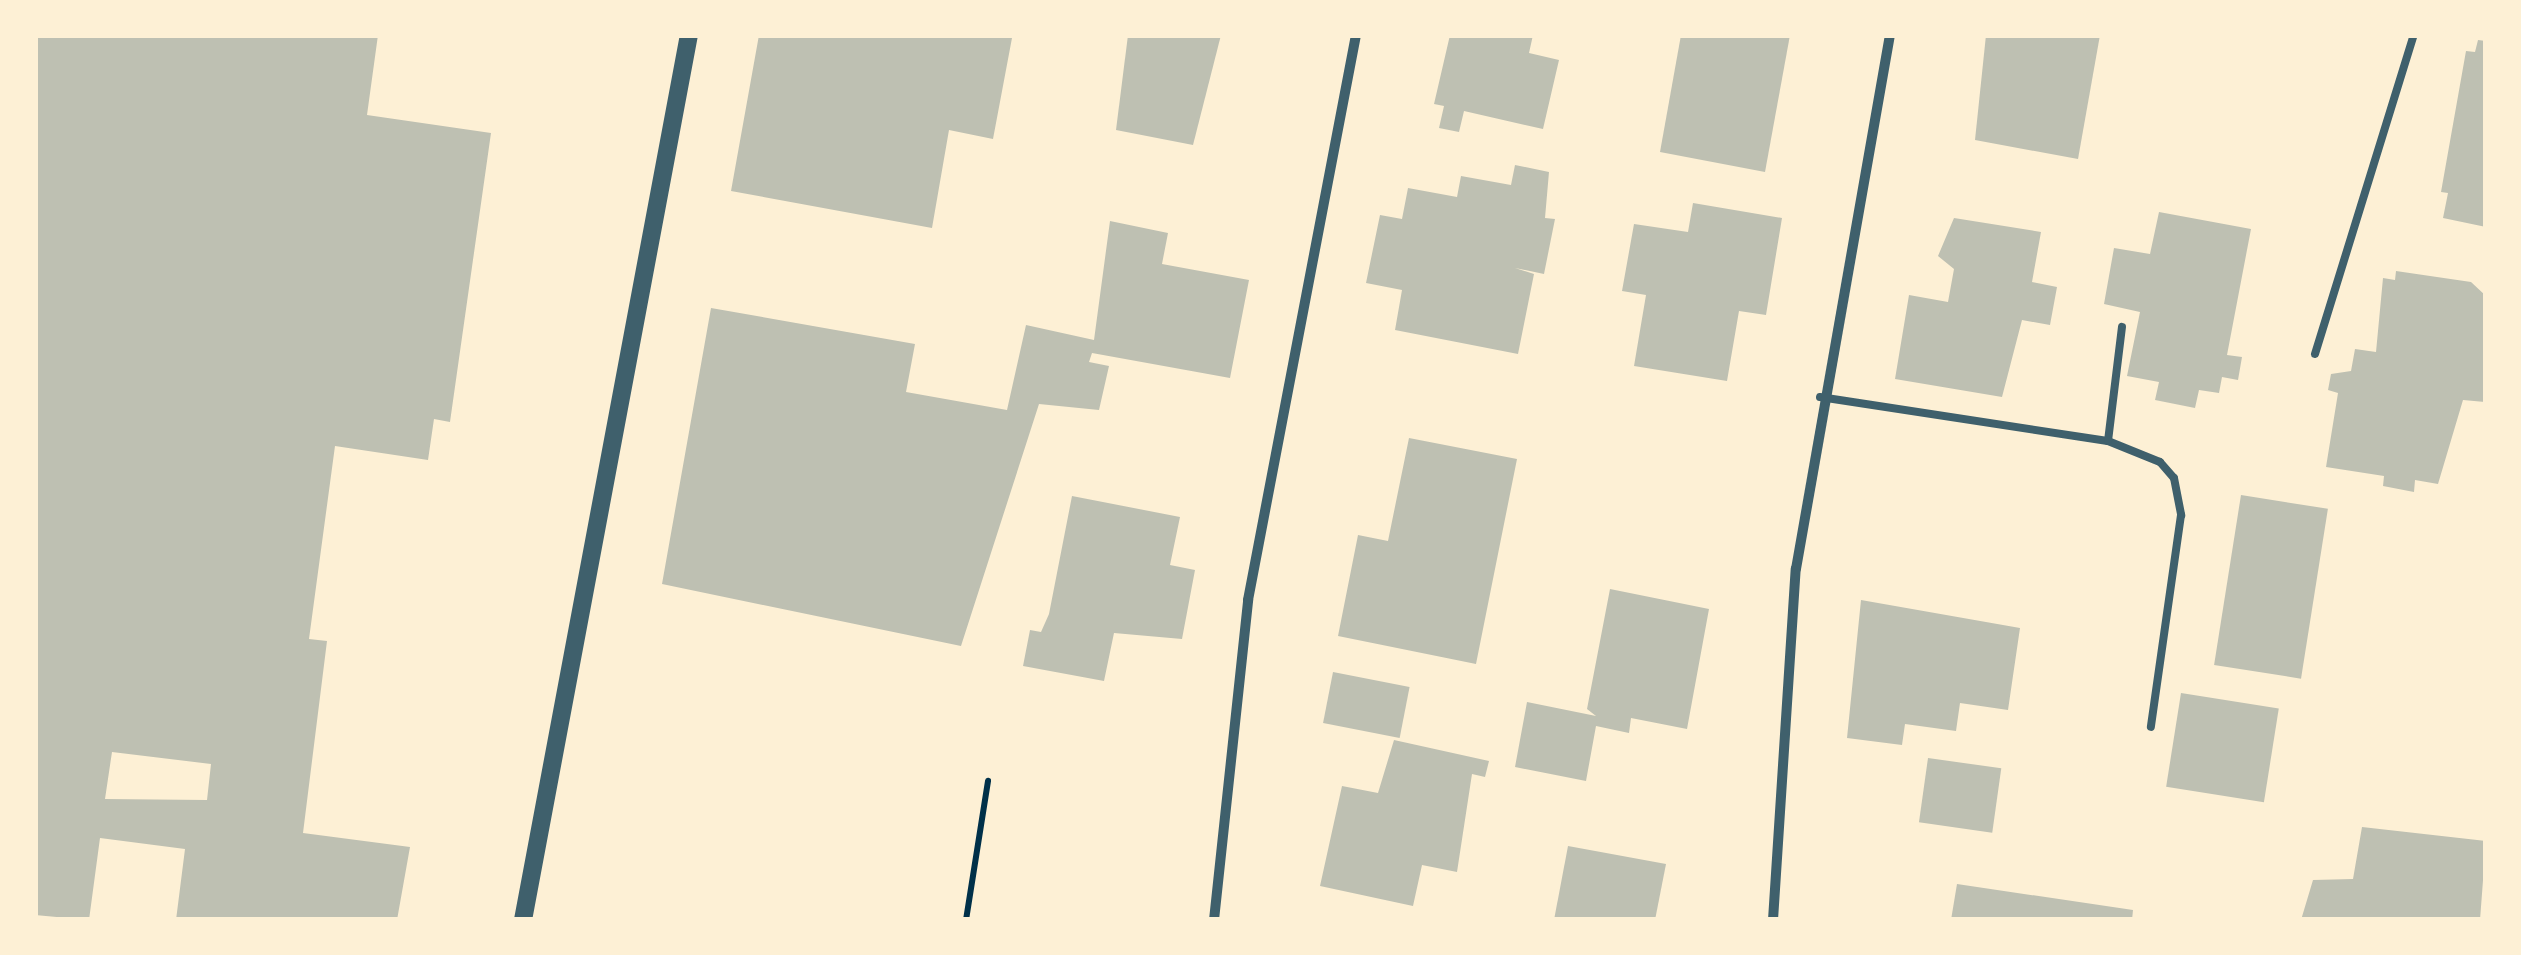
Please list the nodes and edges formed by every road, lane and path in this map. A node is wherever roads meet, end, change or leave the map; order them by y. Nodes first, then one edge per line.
1 (689, 35) edge
2 (1356, 35) edge
3 (1890, 35) edge
4 (2414, 35) edge
5 (2122, 327) dead end
6 (2314, 354) dead end
7 (1820, 397) junction
8 (2108, 441) junction
9 (2151, 728) dead end
10 (988, 781) dead end
11 (523, 920) edge
12 (966, 920) edge
13 (1214, 920) edge
14 (1773, 920) edge

1 - 11 street
2 - 13 street
3 - 7 street
4 - 6 lane
5 - 8 lane
7 - 8 lane
7 - 14 street
8 - 9 lane
10 - 12 path

